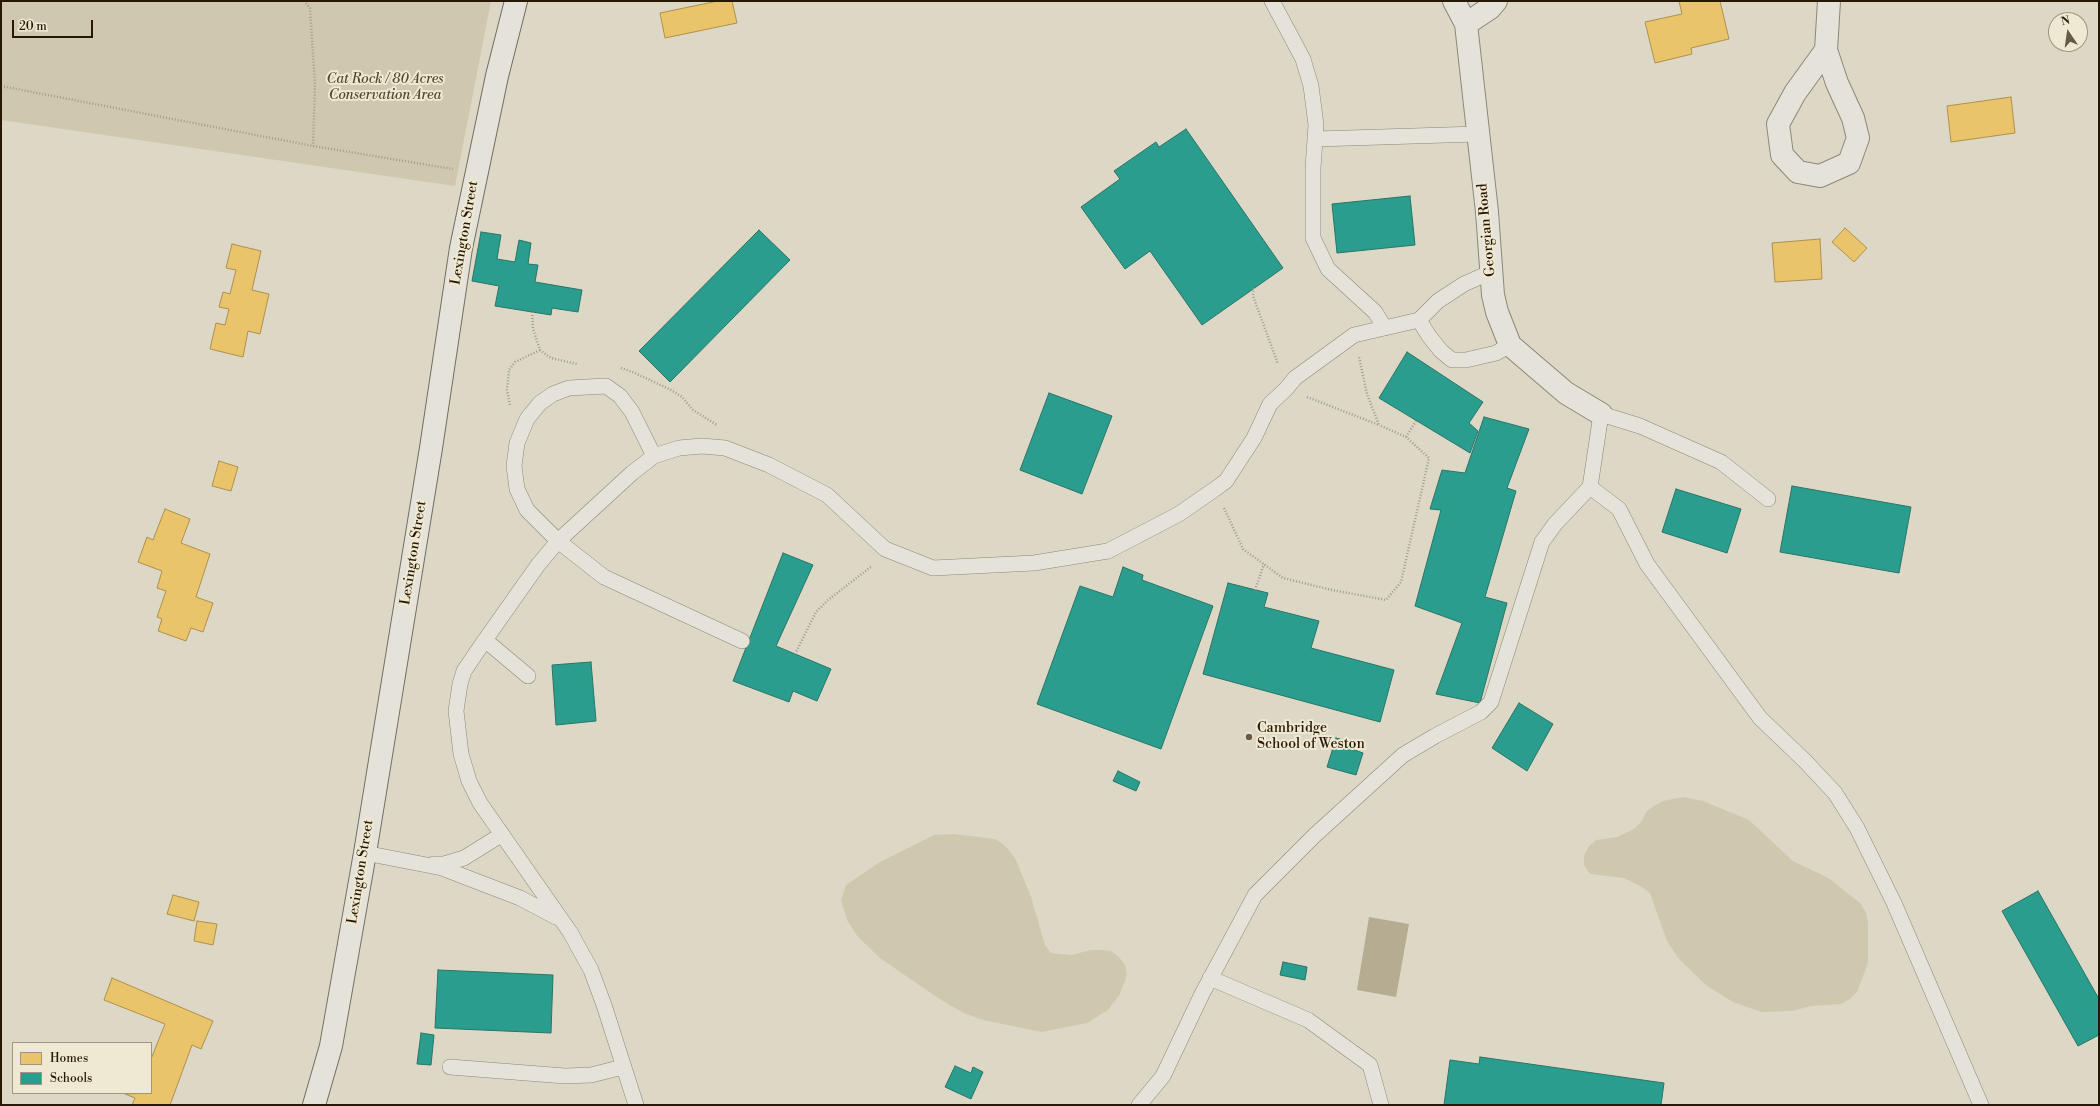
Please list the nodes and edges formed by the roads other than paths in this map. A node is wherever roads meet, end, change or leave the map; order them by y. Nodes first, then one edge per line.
1 (516, 1) edge
2 (1272, 1) edge
3 (1454, 1) edge
4 (1496, 1) edge
5 (1829, 1) edge
6 (1466, 24) junction
7 (1826, 50) junction
8 (1478, 134) junction
9 (1316, 139) junction
10 (1491, 272) junction
11 (1419, 320) junction
12 (1384, 328) junction
13 (1510, 344) junction
14 (1602, 414) junction
15 (654, 456) junction
16 (1590, 487) junction
17 (1768, 499) dead end
18 (558, 541) junction
19 (485, 640) junction
20 (742, 641) dead end
21 (528, 676) dead end
22 (501, 835) junction
23 (365, 853) junction
24 (425, 864) junction
25 (562, 921) junction
26 (1210, 978) junction
27 (450, 1067) dead end
28 (623, 1067) junction
29 (314, 1105) edge
30 (636, 1105) edge
31 (1139, 1105) edge
32 (1382, 1105) edge
33 (1981, 1105) edge

1 - 23 street, Lexington Street
2 - 9 lane
3 - 6 street, Georgian Road
4 - 6 street
5 - 7 street
6 - 8 street, Georgian Road
7 - 7 street
8 - 9 lane
8 - 10 street, Georgian Road
9 - 12 lane
10 - 11 lane
10 - 13 street, Georgian Road
11 - 12 lane
11 - 13 lane
12 - 15 lane
13 - 14 street, Georgian Road
14 - 16 lane
14 - 17 lane
15 - 18 lane
15 - 18 lane
16 - 26 lane
16 - 33 lane
18 - 19 lane
18 - 20 lane
19 - 21 lane
19 - 22 lane
22 - 24 lane
22 - 25 lane
23 - 24 lane
23 - 29 street, Lexington Street
24 - 25 lane
25 - 28 lane
26 - 31 lane
26 - 32 lane
27 - 28 lane
28 - 30 lane

